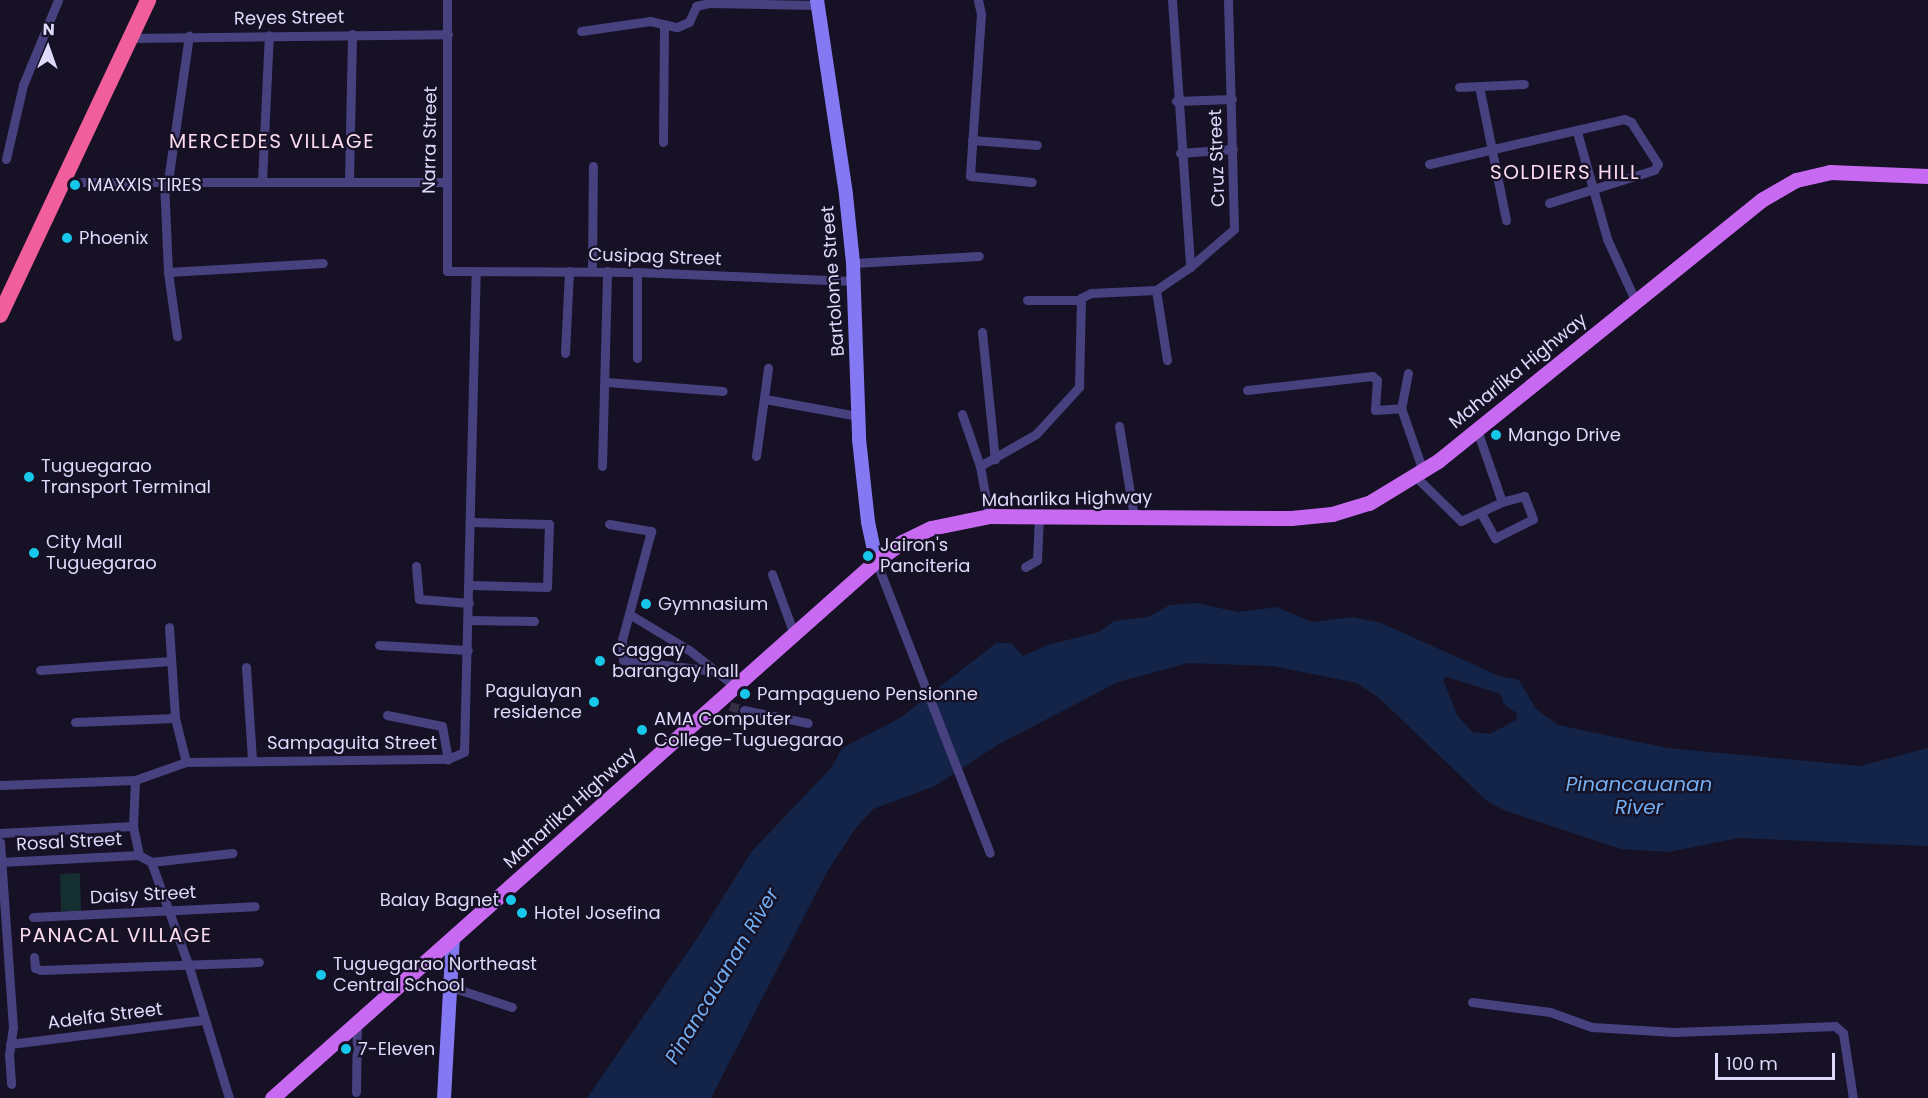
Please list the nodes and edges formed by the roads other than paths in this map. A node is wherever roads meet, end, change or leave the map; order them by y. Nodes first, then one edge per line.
1 (58, 0) edge
2 (148, 0) edge
3 (447, 0) edge
4 (978, 0) edge
5 (1172, 0) edge
6 (1228, 0) edge
7 (817, 2) edge
8 (664, 25) junction
9 (581, 31) dead end
10 (352, 34) junction
11 (448, 34) junction
12 (269, 35) junction
13 (189, 36) junction
14 (131, 38) junction
15 (1524, 84) dead end
16 (1479, 86) junction
17 (1459, 87) dead end
18 (1232, 99) junction
19 (1176, 101) junction
20 (1577, 132) junction
21 (972, 140) junction
22 (663, 142) dead end
23 (1037, 145) dead end
24 (1233, 149) junction
25 (1180, 153) junction
26 (1490, 153) junction
27 (6, 159) dead end
28 (1429, 164) dead end
29 (593, 166) dead end
30 (1928, 176) edge
31 (349, 180) junction
32 (166, 181) junction
33 (262, 181) junction
34 (63, 182) junction
35 (446, 182) junction
36 (1032, 182) dead end
37 (1593, 191) junction
38 (1549, 203) dead end
39 (1506, 220) dead end
40 (979, 256) dead end
41 (323, 263) dead end
42 (853, 263) junction
43 (1190, 267) junction
44 (168, 272) junction
45 (455, 272) joint
46 (569, 272) junction
47 (592, 272) junction
48 (607, 272) junction
49 (637, 272) junction
50 (476, 273) junction
51 (854, 281) junction
52 (1156, 290) junction
53 (1027, 300) dead end
54 (1080, 300) junction
55 (1635, 300) junction
56 (0, 315) edge
57 (982, 332) dead end
58 (177, 336) dead end
59 (565, 353) dead end
60 (637, 358) dead end
61 (1167, 360) dead end
62 (768, 368) dead end
63 (1408, 373) dead end
64 (607, 382) junction
65 (1247, 390) dead end
66 (723, 391) dead end
67 (765, 399) junction
68 (1401, 408) junction
69 (962, 414) dead end
70 (858, 416) junction
71 (1119, 426) dead end
72 (1477, 430) junction
73 (756, 456) dead end
74 (996, 459) junction
75 (602, 466) dead end
76 (980, 466) junction
77 (1419, 474) junction
78 (1502, 502) junction
79 (1481, 513) junction
80 (989, 516) junction
81 (1039, 516) junction
82 (1134, 517) junction
83 (471, 522) junction
84 (609, 524) dead end
85 (876, 561) junction
86 (416, 566) dead end
87 (1025, 567) dead end
88 (772, 574) dead end
89 (470, 585) junction
90 (469, 603) junction
91 (629, 614) junction
92 (469, 620) junction
93 (534, 621) dead end
94 (169, 627) dead end
95 (794, 634) junction
96 (379, 645) dead end
97 (468, 650) junction
98 (171, 661) junction
99 (246, 667) dead end
100 (40, 670) dead end
101 (714, 671) junction
102 (736, 687) junction
103 (744, 710) tunnel mouth
104 (387, 715) dead end
105 (175, 718) junction
106 (75, 722) dead end
107 (808, 723) dead end
108 (448, 759) junction
109 (252, 760) junction
110 (186, 762) junction
111 (135, 780) junction
112 (0, 785) edge
113 (133, 826) junction
114 (0, 833) edge
115 (0, 842) edge
116 (233, 853) dead end
117 (990, 853) dead end
118 (139, 855) junction
119 (0, 862) edge
120 (151, 862) junction
121 (255, 906) dead end
122 (169, 911) junction
123 (2, 912) edge
124 (33, 917) dead end
125 (453, 938) junction
126 (34, 957) dead end
127 (259, 962) dead end
128 (188, 964) junction
129 (4, 968) edge
130 (451, 987) junction
131 (1472, 1002) dead end
132 (512, 1007) dead end
133 (203, 1020) junction
134 (357, 1023) junction
135 (10, 1044) junction
136 (11, 1084) dead end
137 (356, 1092) dead end
138 (229, 1098) edge
139 (272, 1098) edge
140 (444, 1098) edge
141 (1853, 1098) edge

1 - 27 street
2 - 14 highway
3 - 11 street, Narra Street
4 - 21 street
5 - 19 street
6 - 18 street, Cruz Street
7 - 8 street
7 - 42 street, Bartolome Street
8 - 9 street
8 - 22 street
10 - 11 street, Reyes Street
10 - 12 street, Reyes Street
10 - 31 street
11 - 35 street, Narra Street
12 - 13 street, Reyes Street
12 - 33 street
13 - 14 street, Reyes Street
13 - 32 street
14 - 34 highway
15 - 16 street
16 - 17 street
16 - 26 street
18 - 19 street
18 - 24 street, Cruz Street
19 - 25 street
20 - 26 street
20 - 37 street
20 - 37 street
21 - 23 street
21 - 36 street
24 - 25 street
24 - 43 street, Cruz Street
25 - 43 street
26 - 28 street
26 - 39 street
29 - 47 street
30 - 55 main road, Maharlika Highway
31 - 33 street
31 - 35 street
32 - 33 street
32 - 34 street
32 - 44 street
34 - 56 highway
35 - 45 street, Narra Street
37 - 38 street
37 - 55 street
40 - 42 street
41 - 44 street
42 - 51 street, Bartolome Street
43 - 52 street, Cruz Street
44 - 58 street
45 - 50 street, Cusipag Street
46 - 47 street, Cusipag Street
46 - 50 street, Cusipag Street
46 - 59 street
47 - 48 street, Cusipag Street
48 - 49 street, Cusipag Street
48 - 64 street
49 - 51 street, Cusipag Street
49 - 60 street
50 - 83 street, Sampaguita Street
51 - 70 street, Bartolome Street
52 - 54 street
52 - 61 street
53 - 54 street
54 - 74 street
55 - 72 main road, Maharlika Highway
57 - 74 street
62 - 67 street
63 - 68 street
64 - 66 street
64 - 75 street
65 - 68 street
67 - 70 street
67 - 73 street
68 - 77 street
69 - 76 street
70 - 85 street, Bartolome Street
71 - 82 street
72 - 77 main road, Maharlika Highway
72 - 78 street
74 - 76 street
76 - 80 street
77 - 79 street
77 - 82 main road, Maharlika Highway
78 - 79 street
78 - 79 street
80 - 81 main road, Maharlika Highway
80 - 85 main road, Maharlika Highway
81 - 82 main road, Maharlika Highway
81 - 87 street
83 - 89 street, Sampaguita Street
83 - 89 street
84 - 91 street
85 - 95 main road, Maharlika Highway
85 - 117 street
86 - 90 street
88 - 95 street
89 - 90 street, Sampaguita Street
90 - 92 street, Sampaguita Street
91 - 101 street
91 - 101 street
92 - 93 street
92 - 97 street, Sampaguita Street
94 - 98 street
95 - 102 main road, Maharlika Highway
96 - 97 street
97 - 108 street, Sampaguita Street
98 - 100 street
98 - 105 street
99 - 109 street
101 - 102 street
102 - 125 main road, Maharlika Highway
103 - 107 street
104 - 108 street
105 - 106 street
105 - 110 street
108 - 109 street, Sampaguita Street
109 - 110 street, Sampaguita Street
110 - 111 street, Sampaguita Street
111 - 112 street, Sampaguita Street
111 - 113 street
113 - 114 street
113 - 118 street
115 - 119 street
116 - 120 street
118 - 119 street, Rosal Street
118 - 120 street
119 - 123 street
120 - 122 street
121 - 122 street, Daisy Street
122 - 124 street, Daisy Street
122 - 128 street
123 - 129 street
125 - 130 street
125 - 134 main road, Maharlika Highway
126 - 128 street
127 - 128 street
128 - 133 street
129 - 135 street
130 - 132 street
130 - 140 street
131 - 141 street
133 - 135 street, Adelfa Street
133 - 138 street
134 - 137 street
134 - 139 main road, Maharlika Highway
135 - 136 street

